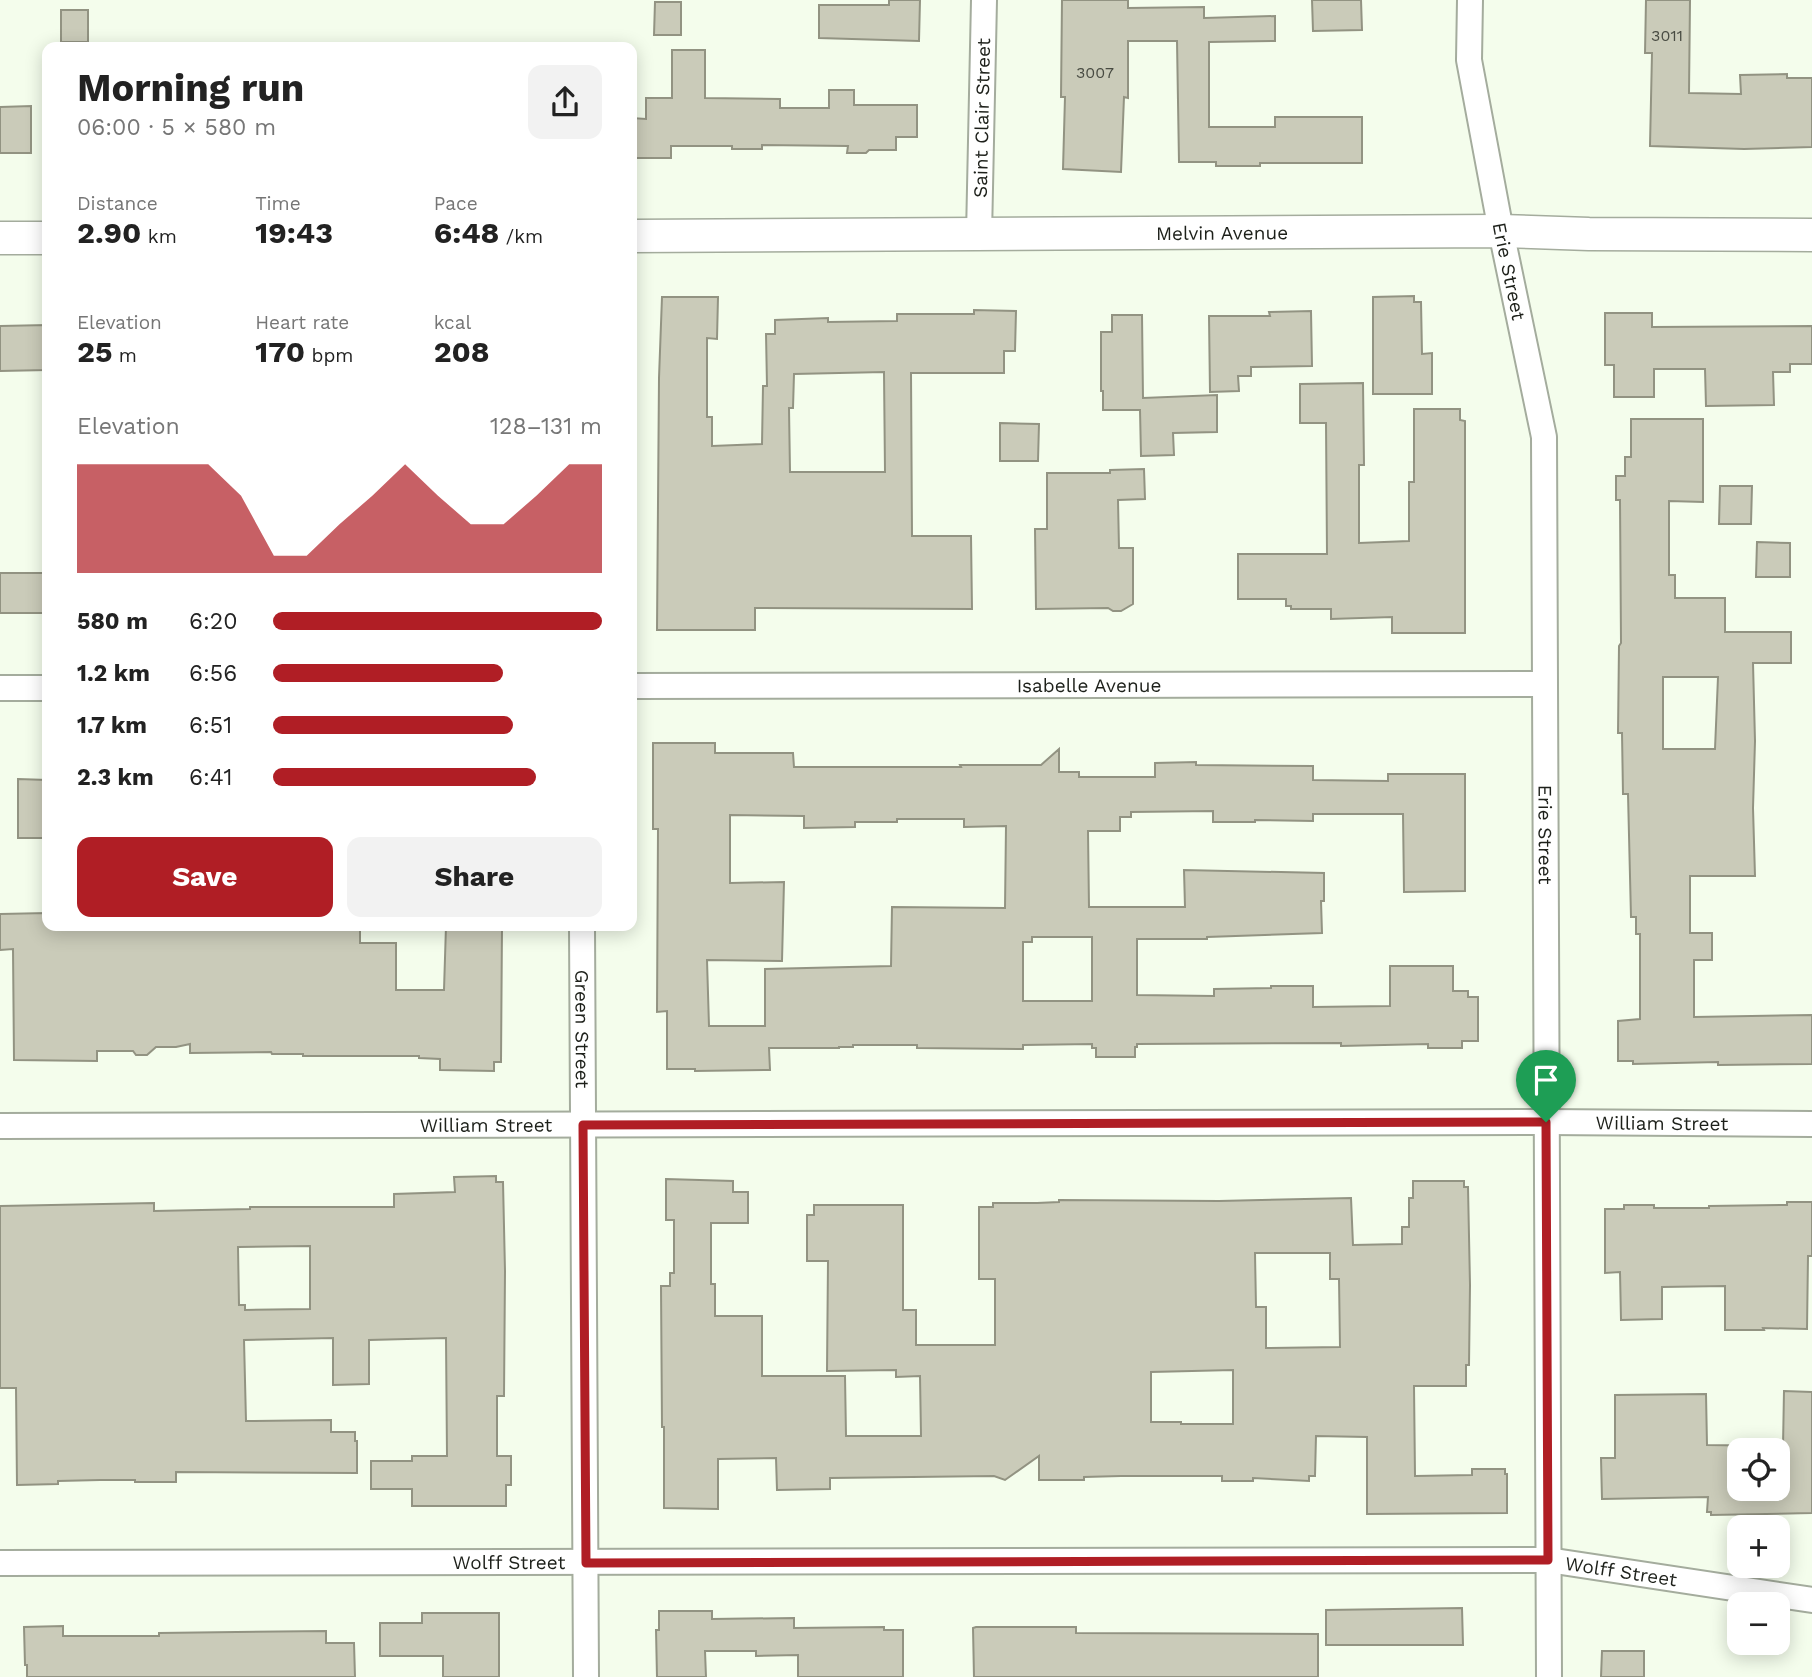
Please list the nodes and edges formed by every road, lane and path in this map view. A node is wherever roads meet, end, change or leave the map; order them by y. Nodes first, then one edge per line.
1 (984, 0) edge
2 (1470, 0) edge
3 (1501, 231) junction
4 (1812, 234) edge
5 (979, 235) junction
6 (637, 236) edge
7 (42, 237) edge
8 (0, 238) edge
9 (1544, 684) junction
10 (637, 686) edge
11 (0, 688) edge
12 (42, 688) edge
13 (582, 931) edge
14 (1546, 1122) junction
15 (1812, 1124) edge
16 (583, 1125) junction
17 (0, 1126) edge
18 (1548, 1560) junction
19 (0, 1563) edge
20 (586, 1563) junction
21 (1812, 1600) edge
22 (586, 1677) edge
23 (1549, 1677) edge

1 - 5 street, Saint Clair Street
2 - 3 street, Erie Street
3 - 4 street, Melvin Avenue
3 - 5 street, Melvin Avenue
3 - 9 street, Erie Street
5 - 6 street, Melvin Avenue
7 - 8 street
9 - 10 street, Isabelle Avenue
9 - 14 street, Erie Street
11 - 12 street
13 - 16 street, Green Street
14 - 15 street, William Street
14 - 16 street, William Street
14 - 18 street, Erie Street
16 - 17 street, William Street
16 - 20 street, Green Street
18 - 20 street, Wolff Street
18 - 21 street, Wolff Street
18 - 23 street, Erie Street
19 - 20 street, Wolff Street
20 - 22 street, Green Street

